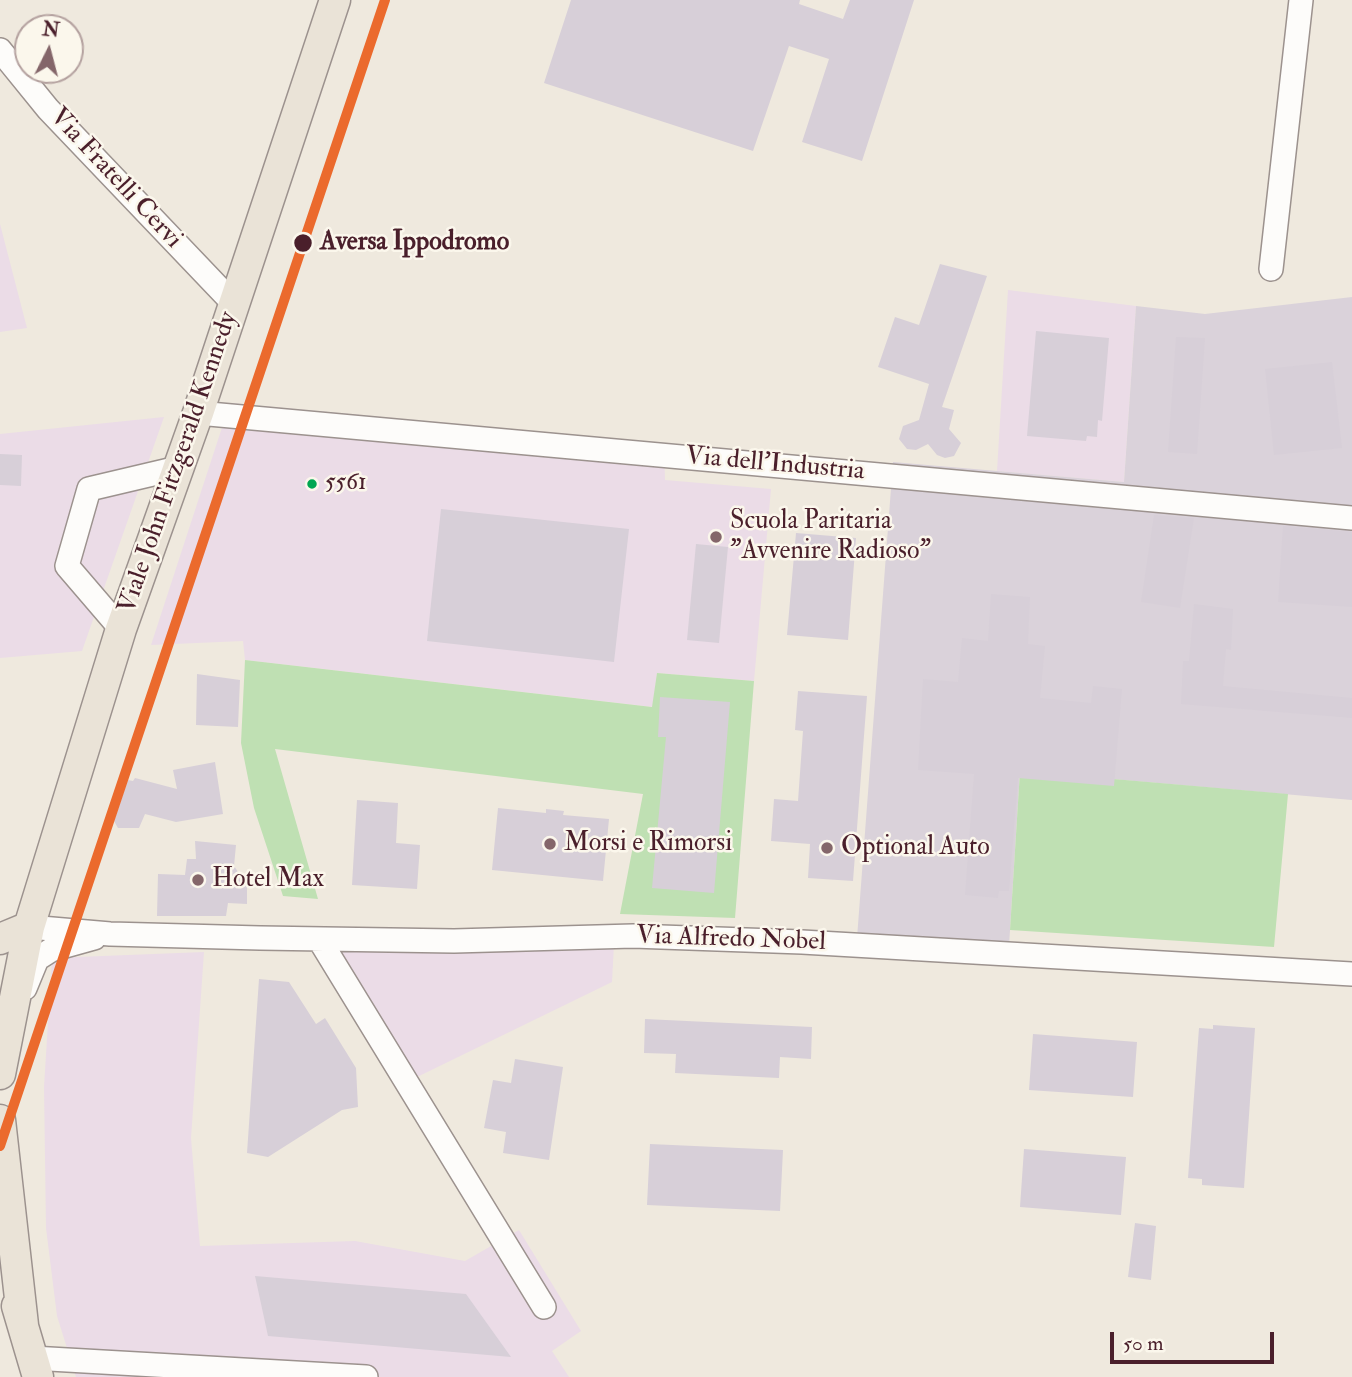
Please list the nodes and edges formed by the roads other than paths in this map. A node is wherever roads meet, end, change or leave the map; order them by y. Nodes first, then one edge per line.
1 (335, 0) edge
2 (1301, 0) edge
3 (0, 50) edge
4 (1272, 269) dead end
5 (234, 305) junction
6 (198, 413) junction
7 (178, 468) junction
8 (1352, 517) edge
9 (121, 629) junction
10 (29, 927) junction
11 (110, 934) junction
12 (0, 939) edge
13 (319, 939) junction
14 (1352, 974) edge
15 (6, 1016) edge
16 (0, 1074) edge
17 (0, 1120) edge
18 (0, 1256) edge
19 (544, 1307) dead end
20 (23, 1325) junction
21 (35, 1368) edge
22 (366, 1377) edge

1 - 5 main road, Viale John Fitzgerald Kennedy
2 - 4 street
3 - 5 street, Via Fratelli Cervi
5 - 6 main road, Viale John Fitzgerald Kennedy
6 - 7 main road, Viale John Fitzgerald Kennedy
6 - 8 street, Via dell'Industria
7 - 9 main road, Viale John Fitzgerald Kennedy
7 - 9 street
9 - 10 main road, Viale John Fitzgerald Kennedy
10 - 11 street, Via Alfredo Nobel
10 - 12 main road
10 - 15 main road, Viale John Fitzgerald Kennedy
11 - 13 street, Via Alfredo Nobel
11 - 15 street, Via Alfredo Nobel
13 - 14 street, Via Alfredo Nobel
13 - 19 street
15 - 16 main road, Viale John Fitzgerald Kennedy
17 - 20 main road
18 - 20 main road
20 - 21 main road
21 - 22 street

